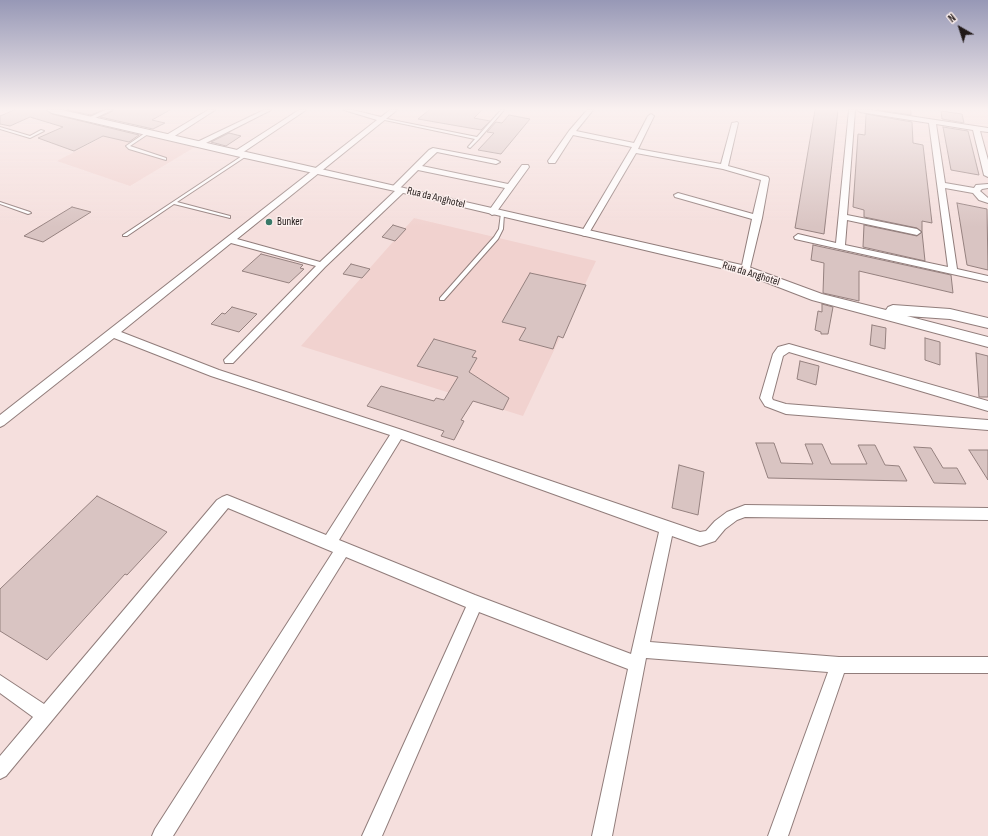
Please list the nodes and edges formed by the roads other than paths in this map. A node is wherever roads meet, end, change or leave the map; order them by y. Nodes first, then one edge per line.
1 (133, 149) edge
2 (219, 149) edge
3 (248, 149) edge
4 (343, 149) edge
5 (560, 149) edge
6 (634, 149) edge
7 (640, 149) edge
8 (728, 149) edge
9 (848, 149) edge
10 (936, 149) edge
11 (981, 149) edge
12 (241, 154) junction
13 (165, 159) dead end
14 (552, 161) dead end
15 (496, 162) dead end
16 (417, 167) junction
17 (525, 167) dead end
18 (724, 167) junction
19 (316, 170) junction
20 (988, 175) edge
21 (941, 185) junction
22 (988, 186) edge
23 (511, 187) junction
24 (398, 189) junction
25 (976, 191) junction
26 (678, 195) dead end
27 (988, 201) edge
28 (0, 203) edge
29 (174, 203) junction
30 (29, 213) dead end
31 (497, 213) junction
32 (229, 217) dead end
33 (842, 217) junction
34 (758, 218) junction
35 (917, 232) dead end
36 (585, 233) junction
37 (125, 235) dead end
38 (798, 237) dead end
39 (229, 240) junction
40 (840, 246) junction
41 (322, 265) junction
42 (746, 270) junction
43 (953, 271) junction
44 (988, 279) edge
45 (817, 297) junction
46 (442, 299) dead end
47 (988, 323) edge
48 (112, 333) junction
49 (988, 342) edge
50 (229, 360) dead end
51 (986, 407) edge
52 (0, 422) edge
53 (988, 425) edge
54 (398, 433) junction
55 (988, 514) edge
56 (667, 528) junction
57 (336, 546) junction
58 (475, 603) junction
59 (638, 656) junction
60 (839, 664) junction
61 (988, 665) edge
62 (0, 682) edge
63 (46, 715) junction
64 (0, 770) edge
65 (162, 836) edge
66 (372, 836) edge
67 (602, 836) edge
68 (778, 836) edge

1 - 13 lane
2 - 12 main road, Rua da Anghotel
3 - 12 street
4 - 19 street
5 - 14 street
6 - 36 street
7 - 18 street
8 - 18 street
9 - 33 street
10 - 21 street
11 - 20 street
12 - 19 main road, Rua da Anghotel
12 - 29 lane
15 - 16 street
16 - 23 street
16 - 24 street
17 - 23 street
18 - 34 street
19 - 24 main road, Rua da Anghotel
19 - 39 street
21 - 25 street
21 - 43 street
22 - 25 street
23 - 31 street
24 - 31 main road, Rua da Anghotel
24 - 41 street
25 - 27 street
26 - 34 street
28 - 30 lane
29 - 32 lane
29 - 37 lane
31 - 36 main road, Rua da Anghotel
31 - 46 lane
33 - 35 street
33 - 40 street
34 - 42 street
36 - 42 main road, Rua da Anghotel
38 - 40 street
39 - 41 street
39 - 48 street
40 - 43 street
41 - 50 street
42 - 45 main road, Rua da Anghotel
43 - 44 street
45 - 47 main road, Rua da Anghotel
45 - 49 main road, Rua da Anghotel
48 - 52 street
48 - 54 street
51 - 53 street
54 - 56 street
54 - 57 street
55 - 56 street
56 - 59 street
57 - 58 street
57 - 63 street
57 - 65 street
58 - 59 street
58 - 66 street
59 - 60 street
59 - 67 street
60 - 61 street
60 - 68 street
62 - 63 street
63 - 64 street

